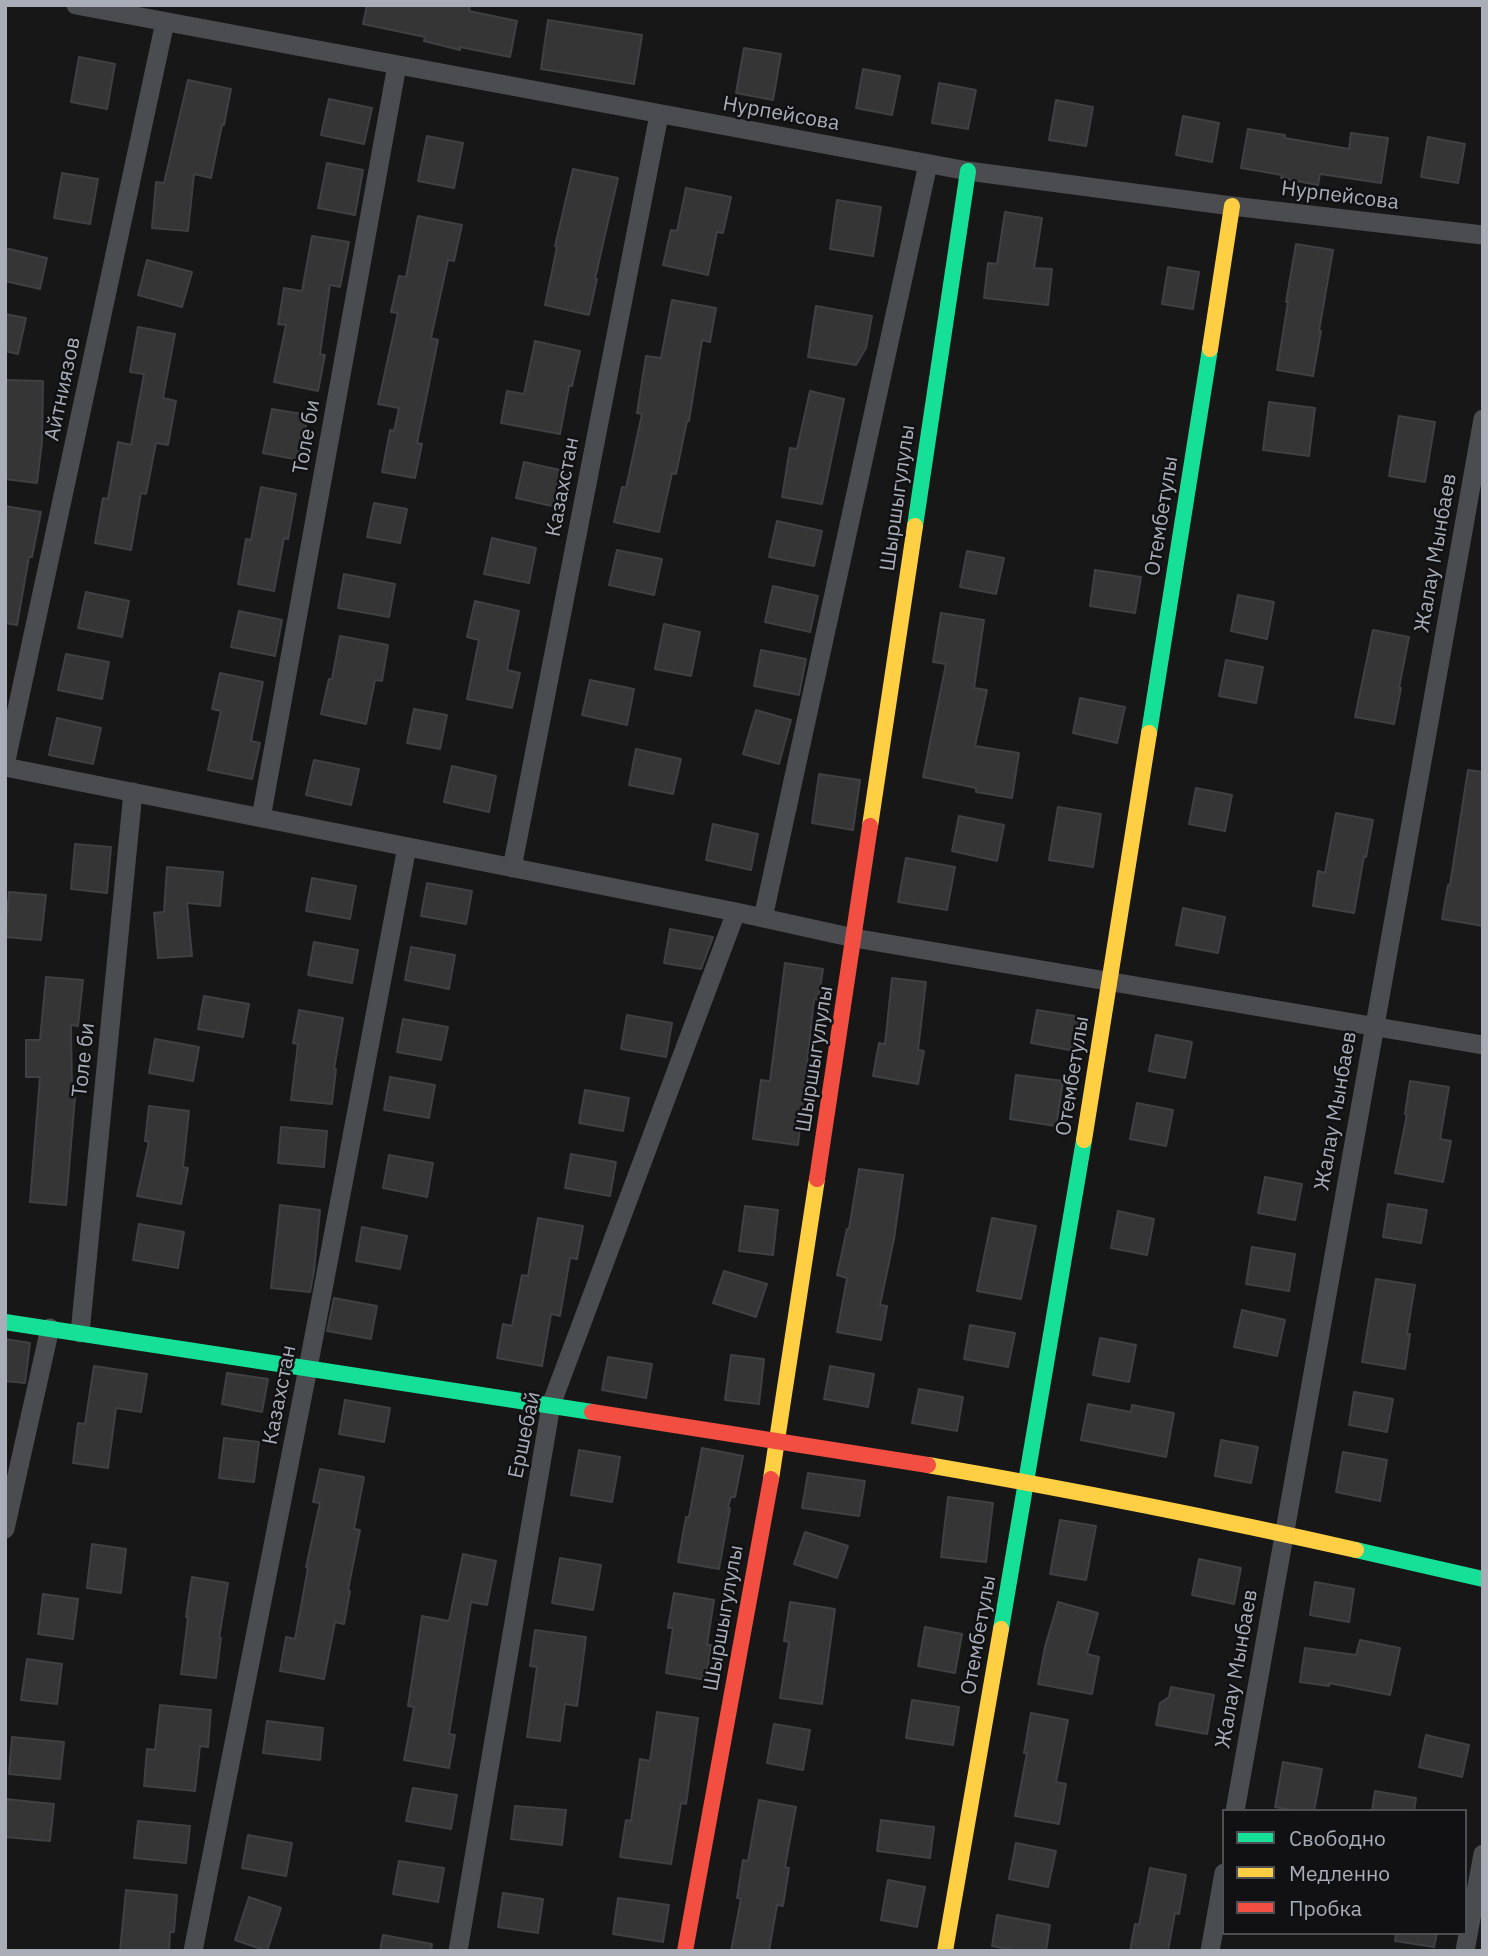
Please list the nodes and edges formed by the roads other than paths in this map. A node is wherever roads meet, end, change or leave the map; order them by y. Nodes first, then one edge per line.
1 (76, 5) edge
2 (165, 22) junction
3 (397, 65) junction
4 (659, 115) junction
5 (928, 164) junction
6 (968, 171) junction
7 (1232, 206) junction
8 (1483, 235) edge
9 (1483, 419) edge
10 (5, 766) edge
11 (134, 792) junction
12 (261, 818) junction
13 (407, 847) junction
14 (512, 868) junction
15 (736, 912) junction
16 (763, 918) junction
17 (854, 939) junction
18 (1110, 983) junction
19 (1374, 1025) junction
20 (1483, 1045) edge
21 (5, 1322) edge
22 (50, 1328) junction
23 (80, 1333) junction
24 (309, 1368) junction
25 (551, 1405) junction
26 (779, 1440) junction
27 (1027, 1482) junction
28 (5, 1529) edge
29 (1284, 1534) junction
30 (1483, 1578) edge
31 (1235, 1809) edge
32 (1483, 1854) edge
33 (1222, 1883) edge
34 (193, 1951) edge
35 (458, 1951) edge
36 (685, 1951) edge
37 (945, 1951) edge
38 (1210, 1951) edge
39 (1465, 1951) edge

1 - 2 street, Нурпейсова
2 - 3 street, Нурпейсова
2 - 10 street, Айтниязов
3 - 4 street, Нурпейсова
3 - 12 street, Толе би
4 - 5 street, Нурпейсова
4 - 14 street, Казахстан
5 - 6 street, Нурпейсова
5 - 16 street
6 - 7 street, Нурпейсова
6 - 17 street, Шыршыгулулы
7 - 8 street, Нурпейсова
7 - 18 street, Отембетулы
9 - 19 street, Жалау Мынбаев
10 - 11 street
11 - 12 street
11 - 23 street, Толе би
12 - 13 street
13 - 14 street
13 - 24 street, Казахстан
14 - 15 street
15 - 16 street
15 - 25 street, Ершебай
16 - 17 street
17 - 18 street
17 - 26 street, Шыршыгулулы
18 - 19 street
18 - 27 street, Отембетулы
19 - 20 street
19 - 29 street, Жалау Мынбаев
21 - 22 street
22 - 23 street
22 - 28 street
23 - 24 street
24 - 25 street
24 - 34 street, Казахстан
25 - 26 street
25 - 35 street, Ершебай
26 - 27 street
26 - 36 street, Шыршыгулулы
27 - 29 street
27 - 37 street, Отембетулы
29 - 30 street
29 - 31 street, Жалау Мынбаев
32 - 39 street
33 - 38 street

